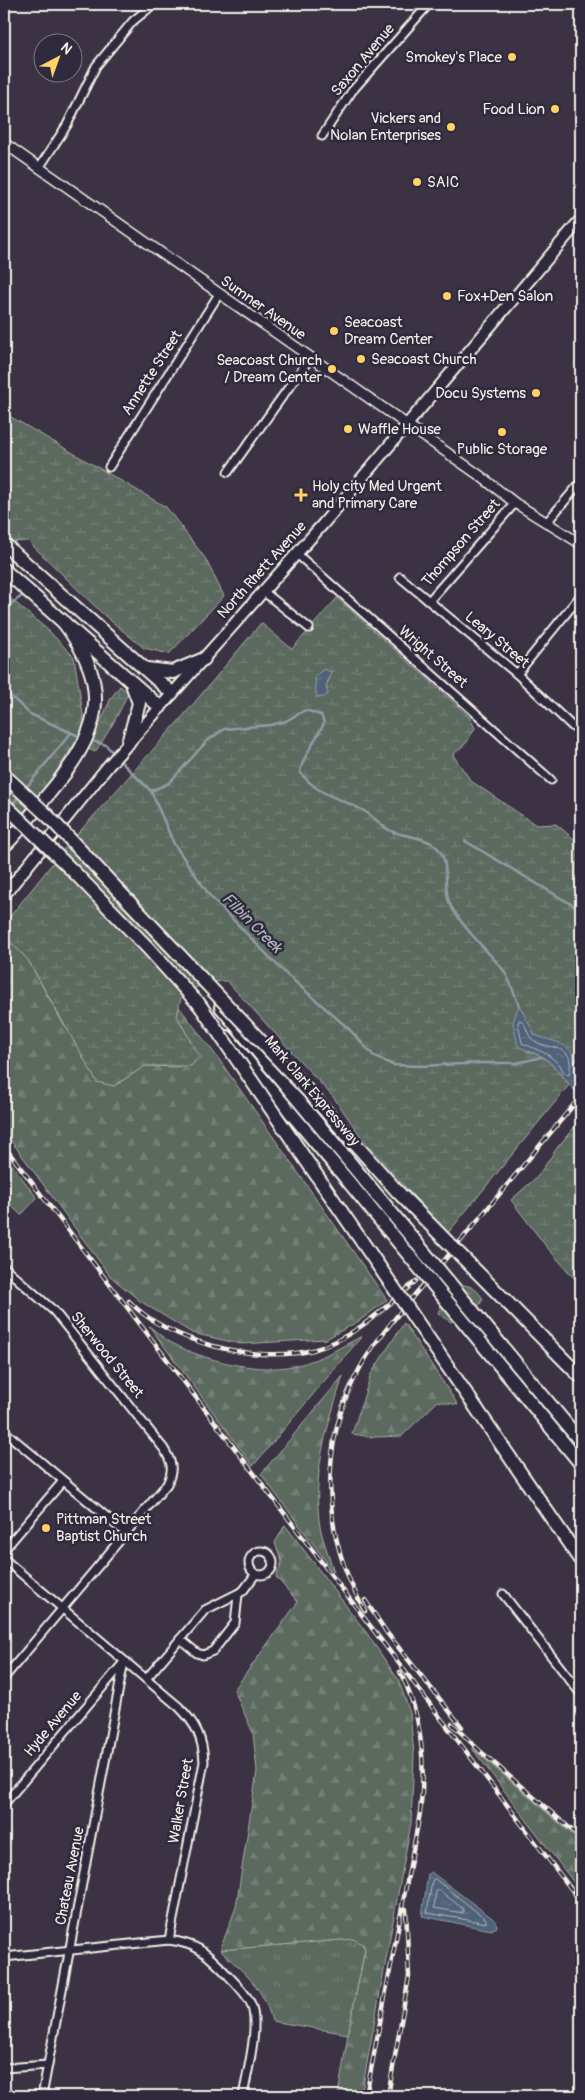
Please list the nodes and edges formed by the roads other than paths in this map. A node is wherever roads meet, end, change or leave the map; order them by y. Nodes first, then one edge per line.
1 (154, 4) edge
2 (429, 4) edge
3 (322, 136) dead end
4 (4, 143) edge
5 (38, 168) junction
6 (581, 219) edge
7 (219, 294) junction
8 (310, 358) junction
9 (407, 425) junction
10 (109, 467) dead end
11 (228, 472) dead end
12 (581, 482) edge
13 (515, 503) junction
14 (547, 522) junction
15 (4, 544) edge
16 (581, 544) edge
17 (297, 554) junction
18 (5, 571) edge
19 (400, 577) dead end
20 (264, 592) junction
21 (581, 595) edge
22 (428, 601) junction
23 (62, 620) junction
24 (309, 628) dead end
25 (204, 658) junction
26 (145, 668) junction
27 (518, 674) junction
28 (124, 678) junction
29 (172, 693) junction
30 (160, 707) junction
31 (573, 728) dead end
32 (128, 743) junction
33 (4, 774) edge
34 (551, 780) dead end
35 (4, 805) edge
36 (4, 846) edge
37 (5, 891) edge
38 (182, 958) junction
39 (196, 1002) junction
40 (4, 1267) edge
41 (581, 1377) edge
42 (4, 1431) edge
43 (581, 1442) edge
44 (581, 1464) edge
45 (63, 1481) junction
46 (126, 1533) junction
47 (4, 1550) edge
48 (4, 1559) edge
49 (581, 1561) edge
50 (255, 1574) dead end
51 (503, 1594) dead end
52 (238, 1595) junction
53 (62, 1609) junction
54 (180, 1639) junction
55 (124, 1661) junction
56 (4, 1678) edge
57 (146, 1679) junction
58 (581, 1694) edge
59 (4, 1804) edge
60 (169, 1940) junction
61 (70, 1952) junction
62 (4, 1957) edge
63 (48, 2065) junction
64 (4, 2068) edge
65 (42, 2096) edge
66 (243, 2096) edge

1 - 5 street
2 - 3 street, Saxon Avenue
4 - 5 street, Sumner Avenue
5 - 7 street, Sumner Avenue
6 - 9 main road, North Rhett Avenue
7 - 8 street, Sumner Avenue
7 - 10 street, Annette Street
8 - 9 street, Sumner Avenue
8 - 11 street
9 - 13 street, Sumner Avenue
9 - 17 main road, North Rhett Avenue
12 - 14 street
13 - 14 street, Sumner Avenue
13 - 22 street, Thompson Street
14 - 16 street, Sumner Avenue
15 - 26 highway
17 - 20 main road, North Rhett Avenue
17 - 34 street, Wright Street
18 - 23 highway
19 - 22 street, Leary Street
20 - 24 street
20 - 25 main road, North Rhett Avenue
21 - 27 street
22 - 27 street, Leary Street
23 - 28 highway
23 - 36 highway
25 - 26 highway
25 - 29 main road, North Rhett Avenue
26 - 29 highway
27 - 31 street, Leary Street
28 - 30 highway
28 - 32 highway
29 - 30 main road, North Rhett Avenue
30 - 32 main road, North Rhett Avenue
32 - 37 main road, North Rhett Avenue
33 - 38 highway, Mark Clark Expressway, bridge
35 - 39 highway, Mark Clark Expressway, bridge
38 - 41 highway, bridge
38 - 43 highway, Mark Clark Expressway, bridge
39 - 44 highway, Mark Clark Expressway, bridge
39 - 49 highway, bridge
40 - 46 street, Sherwood Street
42 - 45 street
45 - 46 street
45 - 47 street
46 - 53 street
48 - 53 street, Walker Street
50 - 52 street
51 - 58 street
52 - 54 street
52 - 54 street
53 - 55 street, Walker Street
53 - 56 street
54 - 57 street
55 - 57 street, Walker Street
55 - 59 street, Hyde Avenue
55 - 61 street, Chateau Avenue
57 - 60 street, Walker Street
60 - 61 street
60 - 66 street
61 - 62 street
61 - 63 street, Chateau Avenue
63 - 64 street
63 - 65 street, Chateau Avenue

